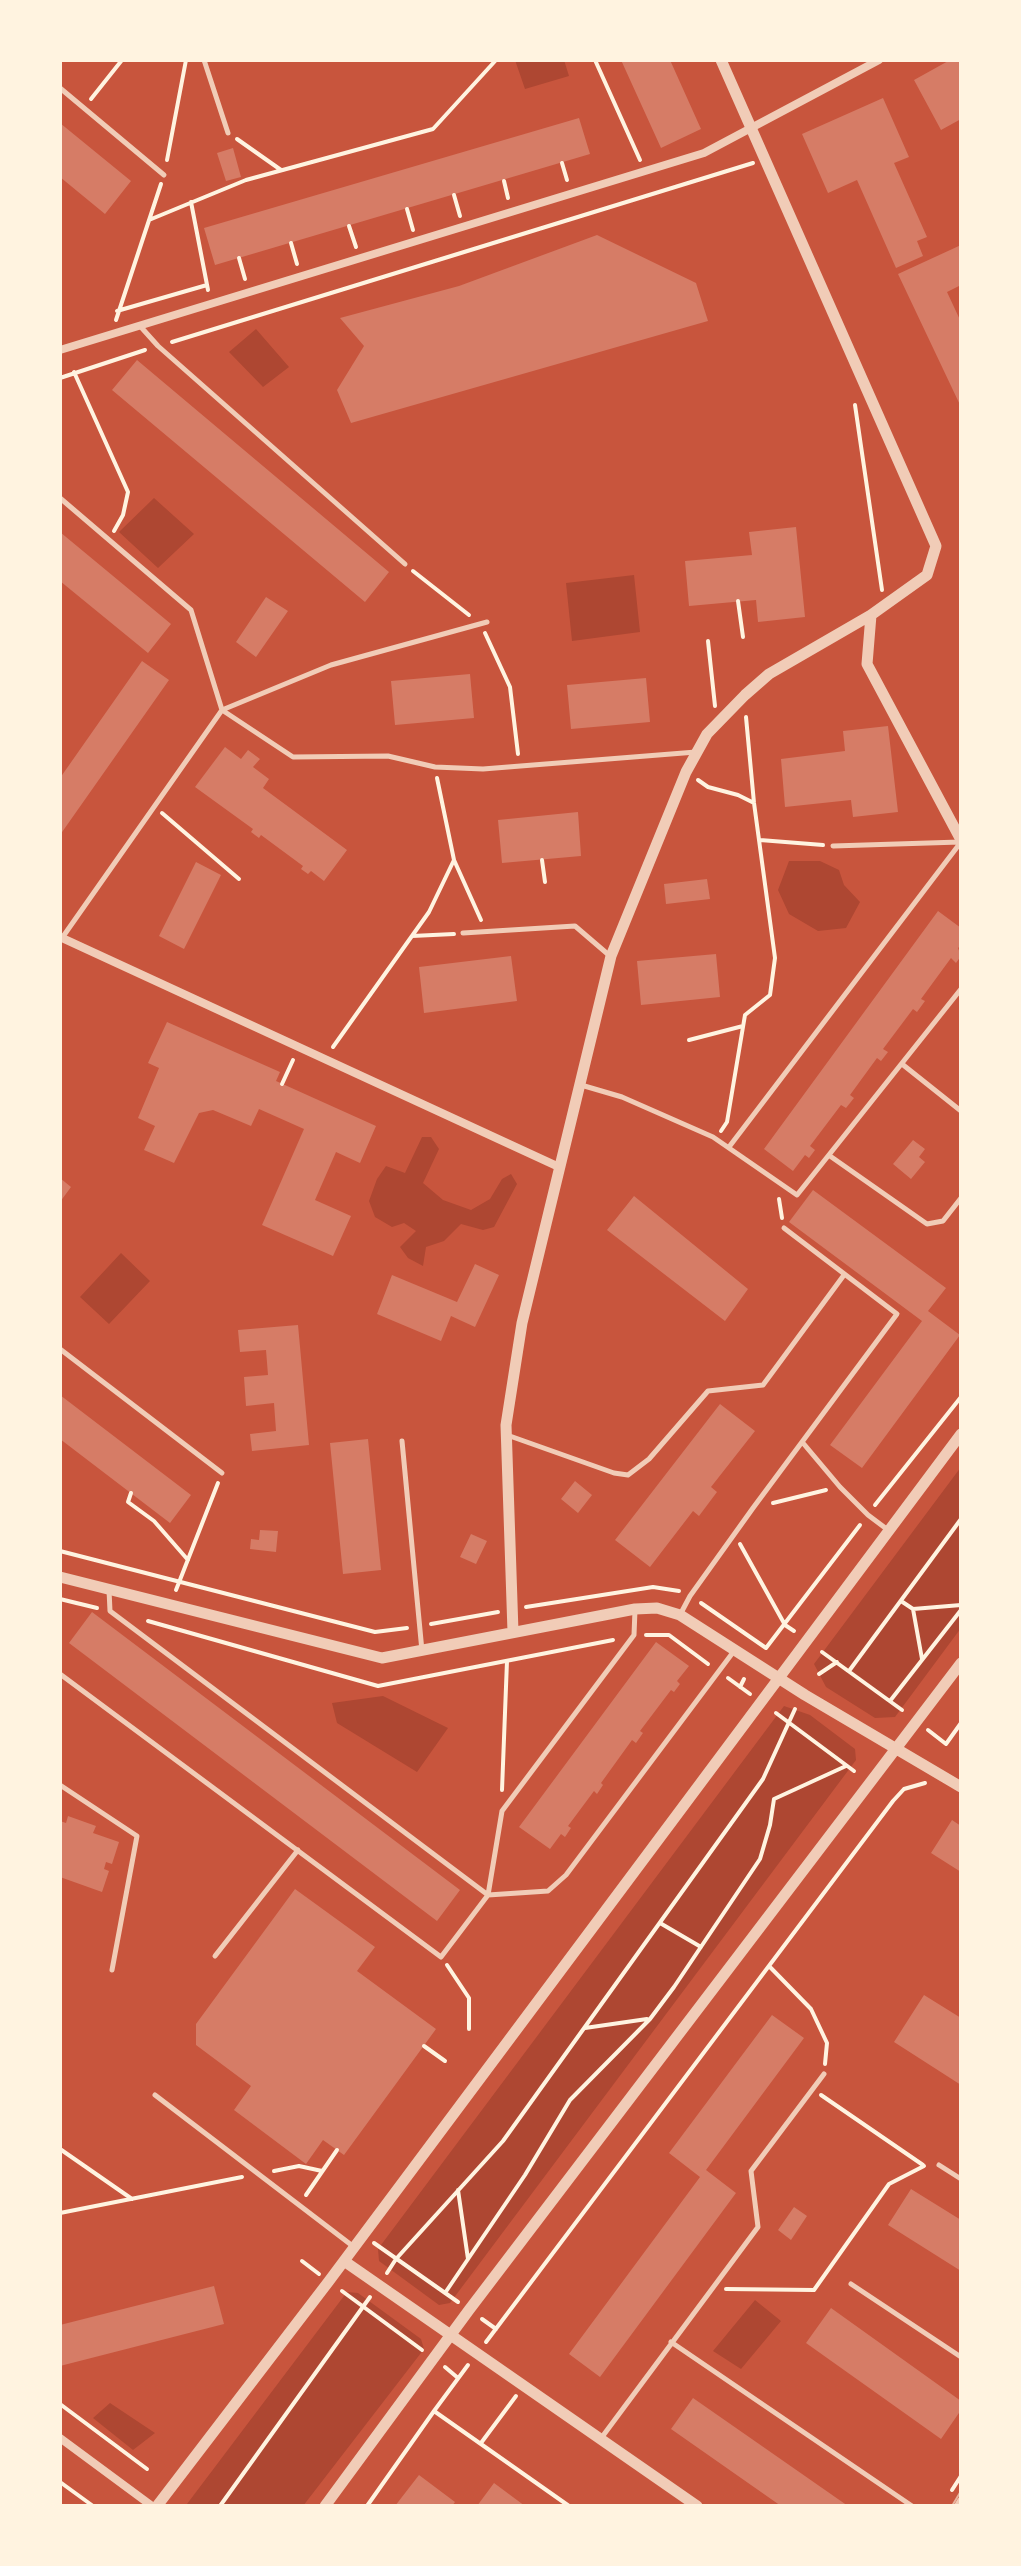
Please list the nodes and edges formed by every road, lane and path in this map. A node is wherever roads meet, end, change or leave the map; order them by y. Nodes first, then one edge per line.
1 (122, 60) edge
2 (186, 60) edge
3 (204, 60) edge
4 (496, 60) edge
5 (595, 60) edge
6 (721, 60) edge
7 (879, 60) edge
8 (60, 88) edge
9 (84, 109) junction
10 (751, 127) junction
11 (228, 133) joint
12 (764, 159) junction
13 (642, 166) dead end
14 (281, 170) junction
15 (164, 175) junction
16 (191, 202) junction
17 (407, 209) dead end
18 (149, 220) junction
19 (349, 226) dead end
20 (417, 241) junction
21 (291, 243) dead end
22 (239, 258) dead end
23 (359, 258) junction
24 (301, 276) junction
25 (207, 285) junction
26 (249, 292) junction
27 (209, 296) dead end
28 (118, 310) junction
29 (140, 326) junction
30 (111, 335) junction
31 (158, 346) junction
32 (60, 350) edge
33 (74, 372) junction
34 (60, 378) edge
35 (854, 403) dead end
36 (60, 498) edge
37 (109, 540) junction
38 (405, 564) dead end
39 (412, 571) dead end
40 (738, 601) dead end
41 (886, 604) junction
42 (871, 615) junction
43 (484, 623) junction
44 (743, 637) dead end
45 (708, 641) dead end
46 (745, 695) junction
47 (222, 710) junction
48 (717, 724) junction
49 (697, 752) junction
50 (435, 767) junction
51 (519, 767) junction
52 (686, 772) junction
53 (754, 803) junction
54 (154, 806) junction
55 (759, 840) junction
56 (961, 841) edge
57 (833, 846) joint
58 (454, 860) junction
59 (542, 860) dead end
60 (239, 879) dead end
61 (545, 882) dead end
62 (486, 932) junction
63 (463, 933) joint
64 (412, 936) junction
65 (61, 939) edge
66 (611, 956) junction
67 (961, 989) edge
68 (743, 1026) junction
69 (689, 1040) dead end
70 (300, 1047) junction
71 (325, 1059) junction
72 (902, 1064) junction
73 (282, 1084) dead end
74 (580, 1085) junction
75 (961, 1111) edge
76 (713, 1137) junction
77 (729, 1147) junction
78 (830, 1156) junction
79 (559, 1167) junction
80 (775, 1180) junction
81 (961, 1198) edge
82 (784, 1228) joint
83 (844, 1275) junction
84 (60, 1349) edge
85 (961, 1434) edge
86 (506, 1435) junction
87 (402, 1441) dead end
88 (803, 1443) junction
89 (222, 1473) joint
90 (840, 1487) junction
91 (131, 1493) dead end
92 (753, 1508) junction
93 (961, 1519) edge
94 (888, 1530) junction
95 (735, 1535) junction
96 (188, 1560) junction
97 (60, 1577) edge
98 (109, 1590) junction
99 (901, 1601) junction
100 (171, 1606) junction
101 (961, 1607) edge
102 (635, 1609) junction
103 (913, 1609) junction
104 (680, 1615) junction
105 (513, 1632) junction
106 (796, 1633) dead end
107 (735, 1650) junction
108 (422, 1651) junction
109 (822, 1652) dead end
110 (922, 1660) junction
111 (507, 1661) dead end
112 (837, 1662) junction
113 (961, 1663) edge
114 (849, 1671) junction
115 (60, 1674) edge
116 (819, 1674) dead end
117 (779, 1678) junction
118 (744, 1679) dead end
119 (750, 1694) dead end
120 (890, 1701) junction
121 (795, 1709) dead end
122 (902, 1710) dead end
123 (776, 1713) dead end
124 (961, 1723) edge
125 (790, 1724) junction
126 (928, 1730) dead end
127 (897, 1749) junction
128 (846, 1766) junction
129 (854, 1771) dead end
130 (927, 1783) dead end
131 (60, 1785) edge
132 (961, 1787) edge
133 (882, 1792) dead end
134 (893, 1801) junction
135 (502, 1811) junction
136 (298, 1850) junction
137 (488, 1895) junction
138 (660, 1923) junction
139 (701, 1947) junction
140 (215, 1956) dead end
141 (441, 1957) junction
142 (769, 1966) junction
143 (112, 1970) dead end
144 (650, 2019) junction
145 (585, 2028) junction
146 (469, 2029) dead end
147 (424, 2046) dead end
148 (445, 2061) dead end
149 (824, 2074) joint
150 (813, 2089) junction
151 (155, 2095) dead end
152 (60, 2149) edge
153 (337, 2150) dead end
154 (939, 2165) dead end
155 (322, 2171) junction
156 (258, 2174) junction
157 (961, 2179) edge
158 (458, 2190) junction
159 (132, 2199) junction
160 (315, 2203) dead end
161 (60, 2213) edge
162 (362, 2236) junction
163 (354, 2247) junction
164 (396, 2259) junction
165 (468, 2260) junction
166 (344, 2261) junction
167 (851, 2284) dead end
168 (379, 2285) junction
169 (711, 2289) junction
170 (445, 2293) junction
171 (469, 2310) junction
172 (452, 2335) junction
173 (671, 2342) junction
174 (961, 2357) edge
175 (434, 2360) junction
176 (525, 2385) junction
177 (60, 2404) edge
178 (434, 2411) junction
179 (60, 2438) edge
180 (602, 2438) junction
181 (481, 2443) junction
182 (147, 2469) dead end
183 (60, 2482) edge
184 (93, 2506) edge
185 (155, 2506) edge
186 (220, 2506) edge
187 (325, 2506) edge
188 (367, 2506) edge
189 (569, 2506) edge
190 (697, 2506) edge
191 (912, 2506) edge

1 - 9 path
2 - 15 path
3 - 11 lane
4 - 14 path
5 - 13 path
6 - 10 street
7 - 10 street
8 - 9 lane
9 - 15 lane
10 - 12 street
10 - 20 street
11 - 14 path
12 - 31 path
12 - 41 street
14 - 16 path
15 - 18 path
16 - 18 path
16 - 25 path
17 - 20 path
18 - 28 path
19 - 23 path
20 - 23 street
21 - 24 path
22 - 26 path
23 - 24 street
24 - 26 street
25 - 27 path
25 - 28 path
26 - 29 street
28 - 30 path
29 - 30 street
29 - 31 lane
30 - 32 street
31 - 33 path
31 - 38 lane
33 - 34 path
33 - 37 path
35 - 41 path
36 - 37 lane
37 - 47 lane
39 - 43 path
40 - 44 path
41 - 42 street
42 - 46 street
42 - 56 street
43 - 47 lane
43 - 51 path
45 - 48 path
46 - 48 street
46 - 53 path
47 - 50 lane
47 - 54 lane
48 - 49 street
49 - 51 lane
49 - 52 street
50 - 51 lane
50 - 58 path
52 - 53 path
52 - 66 street
53 - 55 path
54 - 60 path
54 - 65 lane
55 - 57 path
55 - 68 path
56 - 57 lane
56 - 77 lane
58 - 62 path
58 - 64 path
59 - 61 path
62 - 63 lane
62 - 66 lane
63 - 64 path
64 - 71 path
65 - 70 street
66 - 74 street
67 - 72 lane
68 - 69 path
68 - 76 path
70 - 71 street
70 - 73 path
71 - 79 street
72 - 75 lane
72 - 78 lane
74 - 76 lane
74 - 79 street
76 - 77 lane
77 - 80 lane
78 - 80 lane
78 - 81 lane
79 - 86 street
80 - 82 path
82 - 83 lane
83 - 86 lane
83 - 88 lane
84 - 89 lane
85 - 94 street
86 - 105 street
87 - 108 lane
88 - 90 lane
88 - 92 lane
89 - 96 path
90 - 92 path
90 - 94 lane
91 - 96 path
92 - 95 lane
93 - 99 path
94 - 117 street
95 - 104 lane
95 - 106 path
96 - 100 path
97 - 98 street
98 - 100 street
98 - 137 lane
99 - 103 path
99 - 114 path
100 - 108 street
101 - 103 path
101 - 110 path
102 - 104 street
102 - 105 street
102 - 135 lane
103 - 110 path
104 - 107 street
105 - 108 street
107 - 117 street
107 - 137 lane
109 - 112 path
110 - 120 path
111 - 135 path
112 - 114 path
112 - 116 path
113 - 127 street
114 - 120 path
115 - 136 lane
117 - 127 street
117 - 162 street
118 - 119 path
120 - 122 path
121 - 125 path
123 - 125 path
124 - 126 path
125 - 128 path
125 - 138 path
127 - 132 street
127 - 171 street
128 - 129 path
128 - 139 path
130 - 134 path
131 - 143 lane
133 - 134 path
134 - 142 path
135 - 137 lane
136 - 140 lane
136 - 141 lane
137 - 141 lane
138 - 139 path
138 - 145 path
139 - 144 path
141 - 146 path
142 - 149 path
142 - 171 path
144 - 145 path
144 - 165 path
145 - 158 path
147 - 148 path
149 - 150 lane
150 - 169 lane
150 - 169 path
151 - 156 lane
152 - 159 path
153 - 155 path
154 - 157 lane
155 - 156 path
155 - 160 path
156 - 159 path
156 - 163 lane
158 - 164 path
158 - 165 path
159 - 161 path
162 - 163 street
162 - 164 path
163 - 166 street
164 - 168 path
164 - 170 path
165 - 170 path
166 - 168 street
166 - 185 street
167 - 174 lane
168 - 172 street
169 - 173 lane
170 - 171 path
171 - 172 street
172 - 175 street
172 - 176 street
173 - 180 lane
173 - 191 lane
175 - 178 path
175 - 186 path
175 - 187 street
176 - 180 street
176 - 181 path
177 - 182 path
178 - 181 path
178 - 188 path
179 - 185 street
180 - 190 street
181 - 189 path
183 - 184 path

